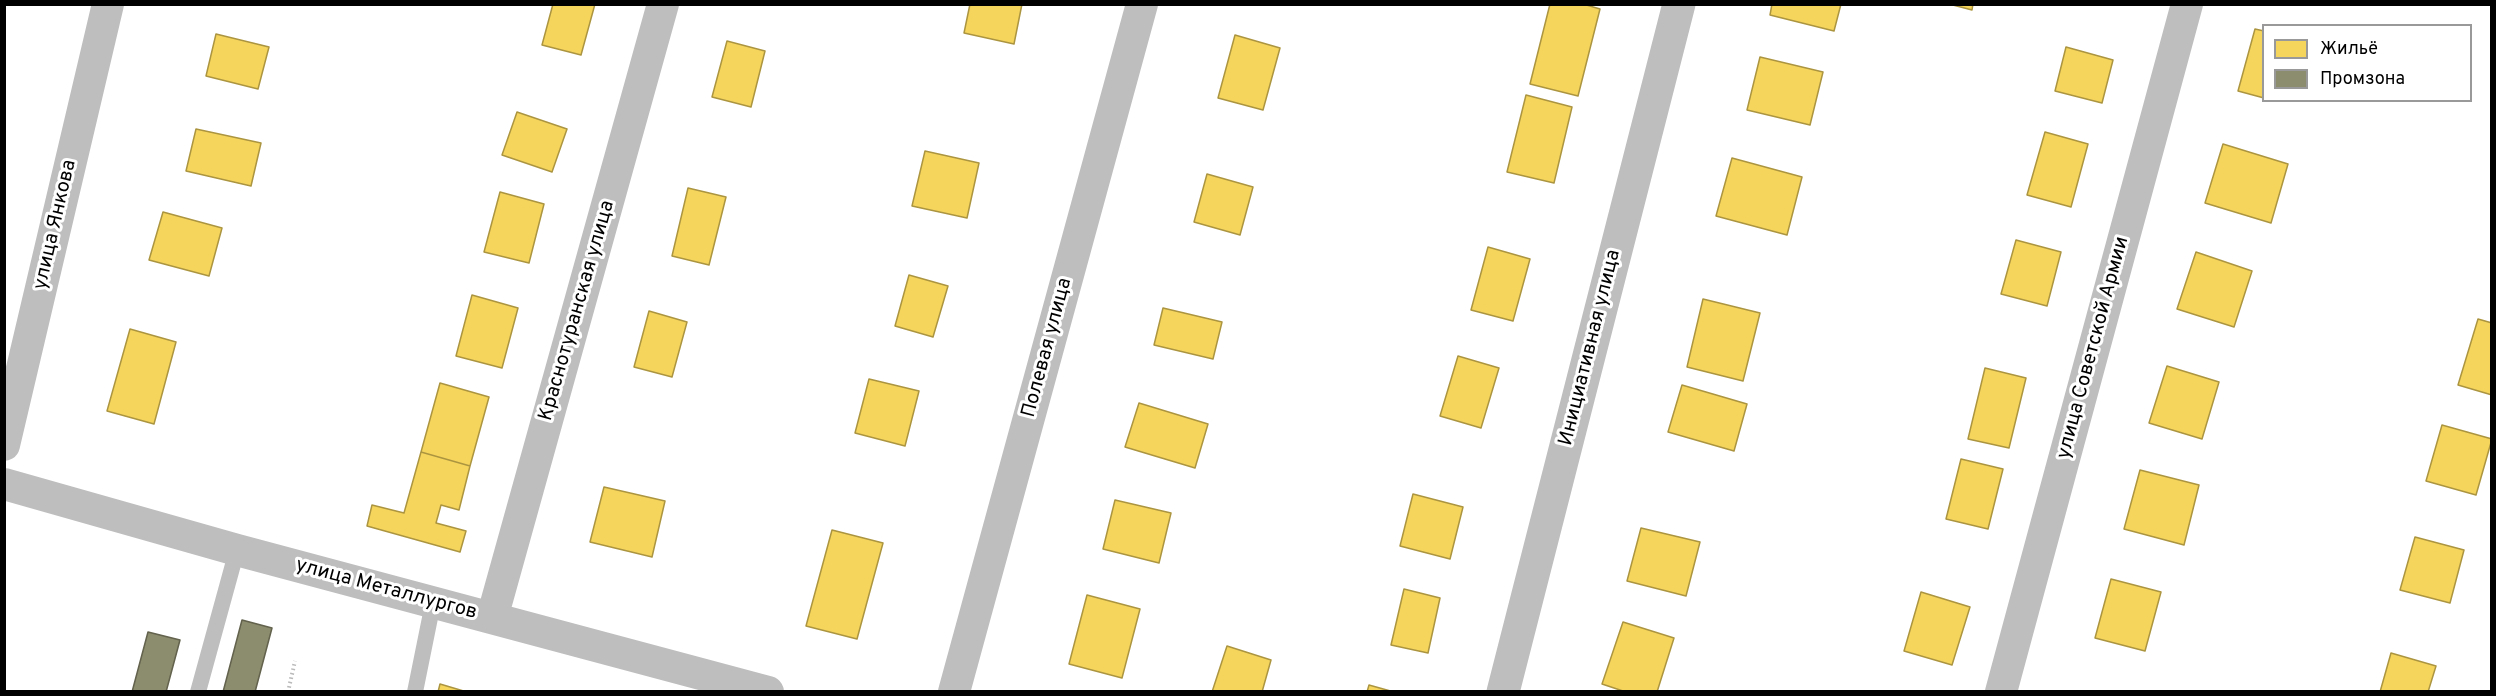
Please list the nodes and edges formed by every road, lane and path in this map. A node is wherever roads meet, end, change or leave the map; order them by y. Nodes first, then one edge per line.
1 (108, 4) edge
2 (663, 4) edge
3 (1142, 4) edge
4 (1679, 4) edge
5 (2187, 4) edge
6 (4, 445) edge
7 (4, 484) edge
8 (237, 550) junction
9 (433, 603) junction
10 (492, 618) junction
11 (295, 660) dead end
12 (198, 692) edge
13 (288, 692) edge
14 (415, 692) edge
15 (768, 692) edge
16 (954, 692) edge
17 (1503, 692) edge
18 (2001, 692) edge

1 - 6 street, улица Янкова
2 - 10 street, Краснотуранская улица
3 - 16 street, Полевая улица
4 - 17 street, Инициативная улица
5 - 18 street, улица Советской Армии
7 - 8 street, улица Металлургов
8 - 9 street, улица Металлургов
8 - 12 lane
9 - 10 street, улица Металлургов
9 - 14 lane
10 - 15 street, улица Металлургов
11 - 13 path

